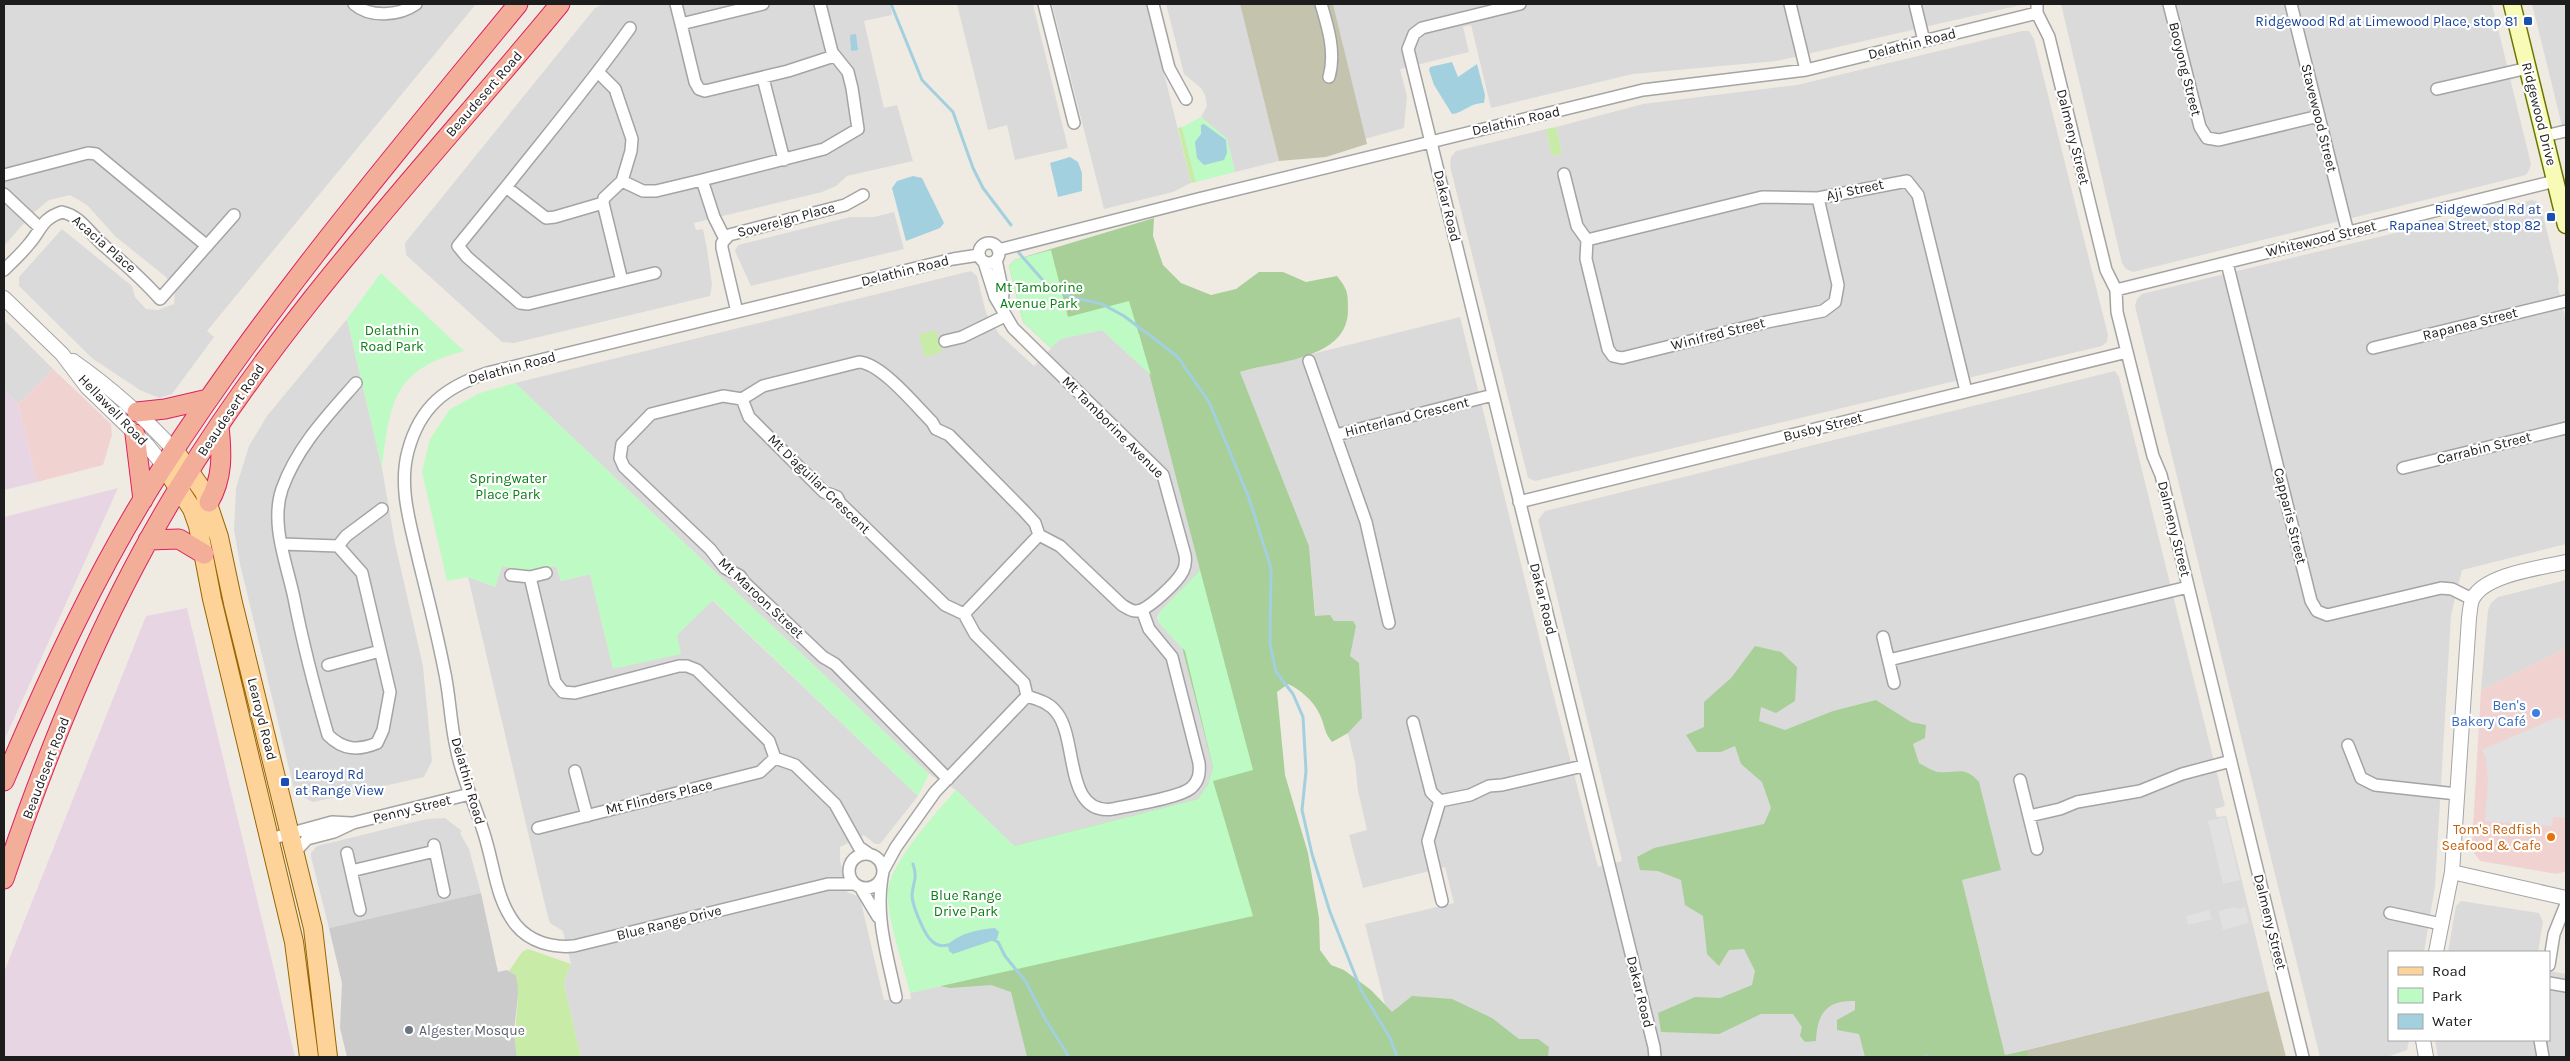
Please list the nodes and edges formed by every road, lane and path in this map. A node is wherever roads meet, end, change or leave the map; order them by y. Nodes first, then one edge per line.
1 (354, 4) edge
2 (416, 4) edge
3 (518, 4) edge
4 (560, 4) edge
5 (676, 4) edge
6 (763, 4) edge
7 (820, 4) edge
8 (1044, 4) edge
9 (1154, 4) edge
10 (1321, 4) edge
11 (1470, 4) edge
12 (1520, 4) edge
13 (1790, 4) edge
14 (1915, 4) edge
15 (2169, 4) edge
16 (2291, 4) edge
17 (2512, 4) edge
18 (2037, 8) edge
19 (1473, 16) junction
20 (681, 24) junction
21 (630, 28) dead end
22 (1924, 41) junction
23 (834, 56) junction
24 (2528, 68) junction
25 (1806, 70) junction
26 (598, 72) junction
27 (1329, 76) dead end
28 (763, 78) junction
29 (2436, 89) dead end
30 (1186, 99) dead end
31 (2318, 116) junction
32 (1074, 123) dead end
33 (2566, 131) edge
34 (2544, 136) junction
35 (1431, 141) junction
36 (784, 160) junction
37 (1564, 174) dead end
38 (4, 175) edge
39 (702, 180) junction
40 (622, 181) junction
41 (2555, 181) junction
42 (506, 187) junction
43 (4, 194) edge
44 (863, 195) dead end
45 (1818, 198) junction
46 (603, 204) junction
47 (234, 215) dead end
48 (2566, 225) edge
49 (39, 227) junction
50 (2348, 233) junction
51 (725, 239) junction
52 (1587, 240) junction
53 (207, 246) junction
54 (997, 255) junction
55 (981, 258) junction
56 (2227, 263) junction
57 (4, 270) edge
58 (655, 272) dead end
59 (622, 281) junction
60 (2116, 290) junction
61 (4, 298) edge
62 (2566, 301) edge
63 (1004, 311) junction
64 (736, 312) junction
65 (945, 341) dead end
66 (2373, 348) dead end
67 (2128, 352) junction
68 (62, 354) junction
69 (1309, 361) dead end
70 (356, 383) dead end
71 (1966, 391) junction
72 (1493, 395) junction
73 (742, 399) junction
74 (208, 400) junction
75 (137, 412) junction
76 (219, 426) junction
77 (2566, 428) edge
78 (135, 434) junction
79 (1336, 435) junction
80 (169, 458) junction
81 (2403, 468) dead end
82 (190, 470) junction
83 (179, 487) junction
84 (143, 500) junction
85 (209, 502) junction
86 (1519, 502) junction
87 (382, 509) dead end
88 (1039, 535) junction
89 (148, 540) junction
90 (282, 544) junction
91 (338, 546) junction
92 (204, 554) junction
93 (2566, 562) edge
94 (546, 573) dead end
95 (511, 575) dead end
96 (530, 577) junction
97 (2188, 587) junction
98 (2472, 599) junction
99 (1142, 610) junction
100 (964, 614) junction
101 (1389, 623) dead end
102 (1883, 637) dead end
103 (380, 651) junction
104 (1889, 660) junction
105 (328, 665) dead end
106 (1894, 683) dead end
107 (1027, 696) junction
108 (1413, 722) dead end
109 (2348, 745) dead end
110 (775, 758) junction
111 (2230, 761) junction
112 (1583, 766) junction
113 (575, 771) dead end
114 (948, 779) junction
115 (2020, 780) dead end
116 (4, 781) edge
117 (470, 794) junction
118 (2457, 794) junction
119 (1440, 801) junction
120 (587, 816) junction
121 (2029, 816) junction
122 (353, 823) junction
123 (538, 828) dead end
124 (849, 830) junction
125 (290, 832) junction
126 (270, 839) junction
127 (896, 848) junction
128 (2037, 849) dead end
129 (295, 852) junction
130 (347, 853) dead end
131 (872, 855) junction
132 (851, 864) junction
133 (351, 871) junction
134 (2452, 872) junction
135 (883, 873) junction
136 (4, 879) edge
137 (828, 884) junction
138 (858, 885) junction
139 (444, 892) dead end
140 (2566, 898) edge
141 (1442, 901) dead end
142 (2566, 904) edge
143 (360, 910) dead end
144 (2390, 913) dead end
145 (880, 921) junction
146 (515, 924) joint
147 (2440, 924) junction
148 (2436, 951) edge
149 (2550, 959) edge
150 (2550, 983) edge
151 (2566, 986) edge
152 (896, 997) dead end
153 (2423, 1041) edge
154 (2540, 1041) edge
155 (309, 1057) edge
156 (328, 1057) edge
157 (1654, 1057) edge
158 (2303, 1057) edge
159 (2426, 1057) edge
160 (2544, 1057) edge

1 - 2 street
3 - 74 highway, Beaudesert Road
4 - 76 highway, Beaudesert Road
5 - 20 street
6 - 20 street
7 - 23 street
8 - 32 street
9 - 30 street
10 - 27 street
11 - 19 street
12 - 19 street, Dakar Road
13 - 25 street
14 - 22 street
15 - 31 street, Booyong Street
16 - 31 street, Stavewood Street
17 - 24 main road, Ridgewood Drive
18 - 22 street, Delathin Road
18 - 60 street, Dalmeny Street
19 - 35 street, Dakar Road
20 - 28 street
21 - 26 street
22 - 25 street, Delathin Road
23 - 28 street
23 - 36 street
24 - 29 street
24 - 34 main road, Ridgewood Drive
25 - 35 street, Delathin Road
26 - 40 street
26 - 42 street
28 - 36 street
31 - 50 street, Stavewood Street
33 - 34 street
34 - 41 main road, Ridgewood Drive
35 - 54 street, Delathin Road
35 - 72 street, Dakar Road
36 - 39 street
37 - 52 street
38 - 53 street
39 - 40 street
39 - 51 street
40 - 46 street
41 - 48 main road, Ridgewood Drive
41 - 50 street, Whitewood Street
42 - 46 street
42 - 59 street
43 - 49 street
44 - 51 street, Sovereign Place
45 - 52 street, Aji Street
45 - 52 street, Winifred Street
45 - 71 street, Aji Street
46 - 59 street
47 - 53 street
49 - 53 street, Acacia Place
49 - 57 street, Acacia Place
50 - 56 street, Whitewood Street
51 - 64 street, Sovereign Place
54 - 55 street
54 - 55 street
54 - 63 street
55 - 63 street, Mt Tamborine Avenue
55 - 64 street, Delathin Road
56 - 60 street, Whitewood Street
56 - 98 street, Capparis Street
58 - 59 street
60 - 67 street, Dalmeny Street
61 - 68 street, Hellawell Road
62 - 66 street, Rapanea Street
63 - 65 street
63 - 99 street, Mt Tamborine Avenue
64 - 117 street, Delathin Road
67 - 71 street, Busby Street
67 - 97 street, Dalmeny Street
68 - 75 street, Hellawell Road
68 - 78 street, Hellawell Road
69 - 79 street
70 - 90 street
71 - 86 street, Busby Street
72 - 79 street, Hinterland Crescent
72 - 86 street, Dakar Road
73 - 88 street
73 - 100 street, Mt D'aguilar Crescent
73 - 114 street, Mt Maroon Street
74 - 75 highway
74 - 80 highway, Beaudesert Road
75 - 80 street, Hellawell Road
76 - 82 highway, Beaudesert Road
76 - 85 highway
77 - 81 street, Carrabin Street
78 - 80 street, Hellawell Road
78 - 84 highway
79 - 101 street, Hinterland Crescent
80 - 82 main road, Learoyd Road
80 - 83 main road, Learoyd Road
80 - 84 highway, Beaudesert Road
82 - 83 highway, Beaudesert Road
82 - 85 main road, Learoyd Road
83 - 89 highway, Beaudesert Road
83 - 92 main road, Learoyd Road
84 - 116 highway, Beaudesert Road
85 - 125 main road, Learoyd Road
86 - 112 street, Dakar Road
87 - 91 street
88 - 99 street
88 - 100 street
89 - 92 highway
89 - 136 highway, Beaudesert Road
90 - 91 street
90 - 103 street
91 - 103 street
92 - 126 main road, Learoyd Road
93 - 98 street
94 - 96 street
95 - 96 street
96 - 110 street
97 - 104 street
97 - 111 street, Dalmeny Street
98 - 118 street
99 - 107 street
100 - 107 street
102 - 104 street
103 - 105 street
104 - 106 street
107 - 114 street
108 - 119 street
109 - 118 street
110 - 120 street, Mt Flinders Place
110 - 124 street
111 - 121 street
111 - 158 street, Dalmeny Street
112 - 119 street
112 - 157 street, Dakar Road
113 - 120 street
114 - 127 street
115 - 121 street
117 - 122 street, Penny Street
117 - 146 street, Delathin Road
118 - 134 street
119 - 141 street
120 - 123 street, Mt Flinders Place
121 - 128 street
122 - 125 street, Penny Street
122 - 129 street, Penny Street
124 - 131 street
124 - 132 street
125 - 126 street, Penny Street
125 - 129 main road, Learoyd Road
126 - 155 main road, Learoyd Road
127 - 131 street
127 - 135 street
129 - 156 main road, Learoyd Road
130 - 133 street
131 - 132 street
131 - 135 street
132 - 137 street
132 - 138 street
133 - 139 street
133 - 143 street
134 - 140 street
134 - 147 street
135 - 138 street
135 - 145 street
137 - 138 street
137 - 146 street, Blue Range Drive
138 - 145 street
142 - 149 street
144 - 147 street
145 - 152 street
147 - 148 street
150 - 151 street
153 - 159 street
154 - 160 street

